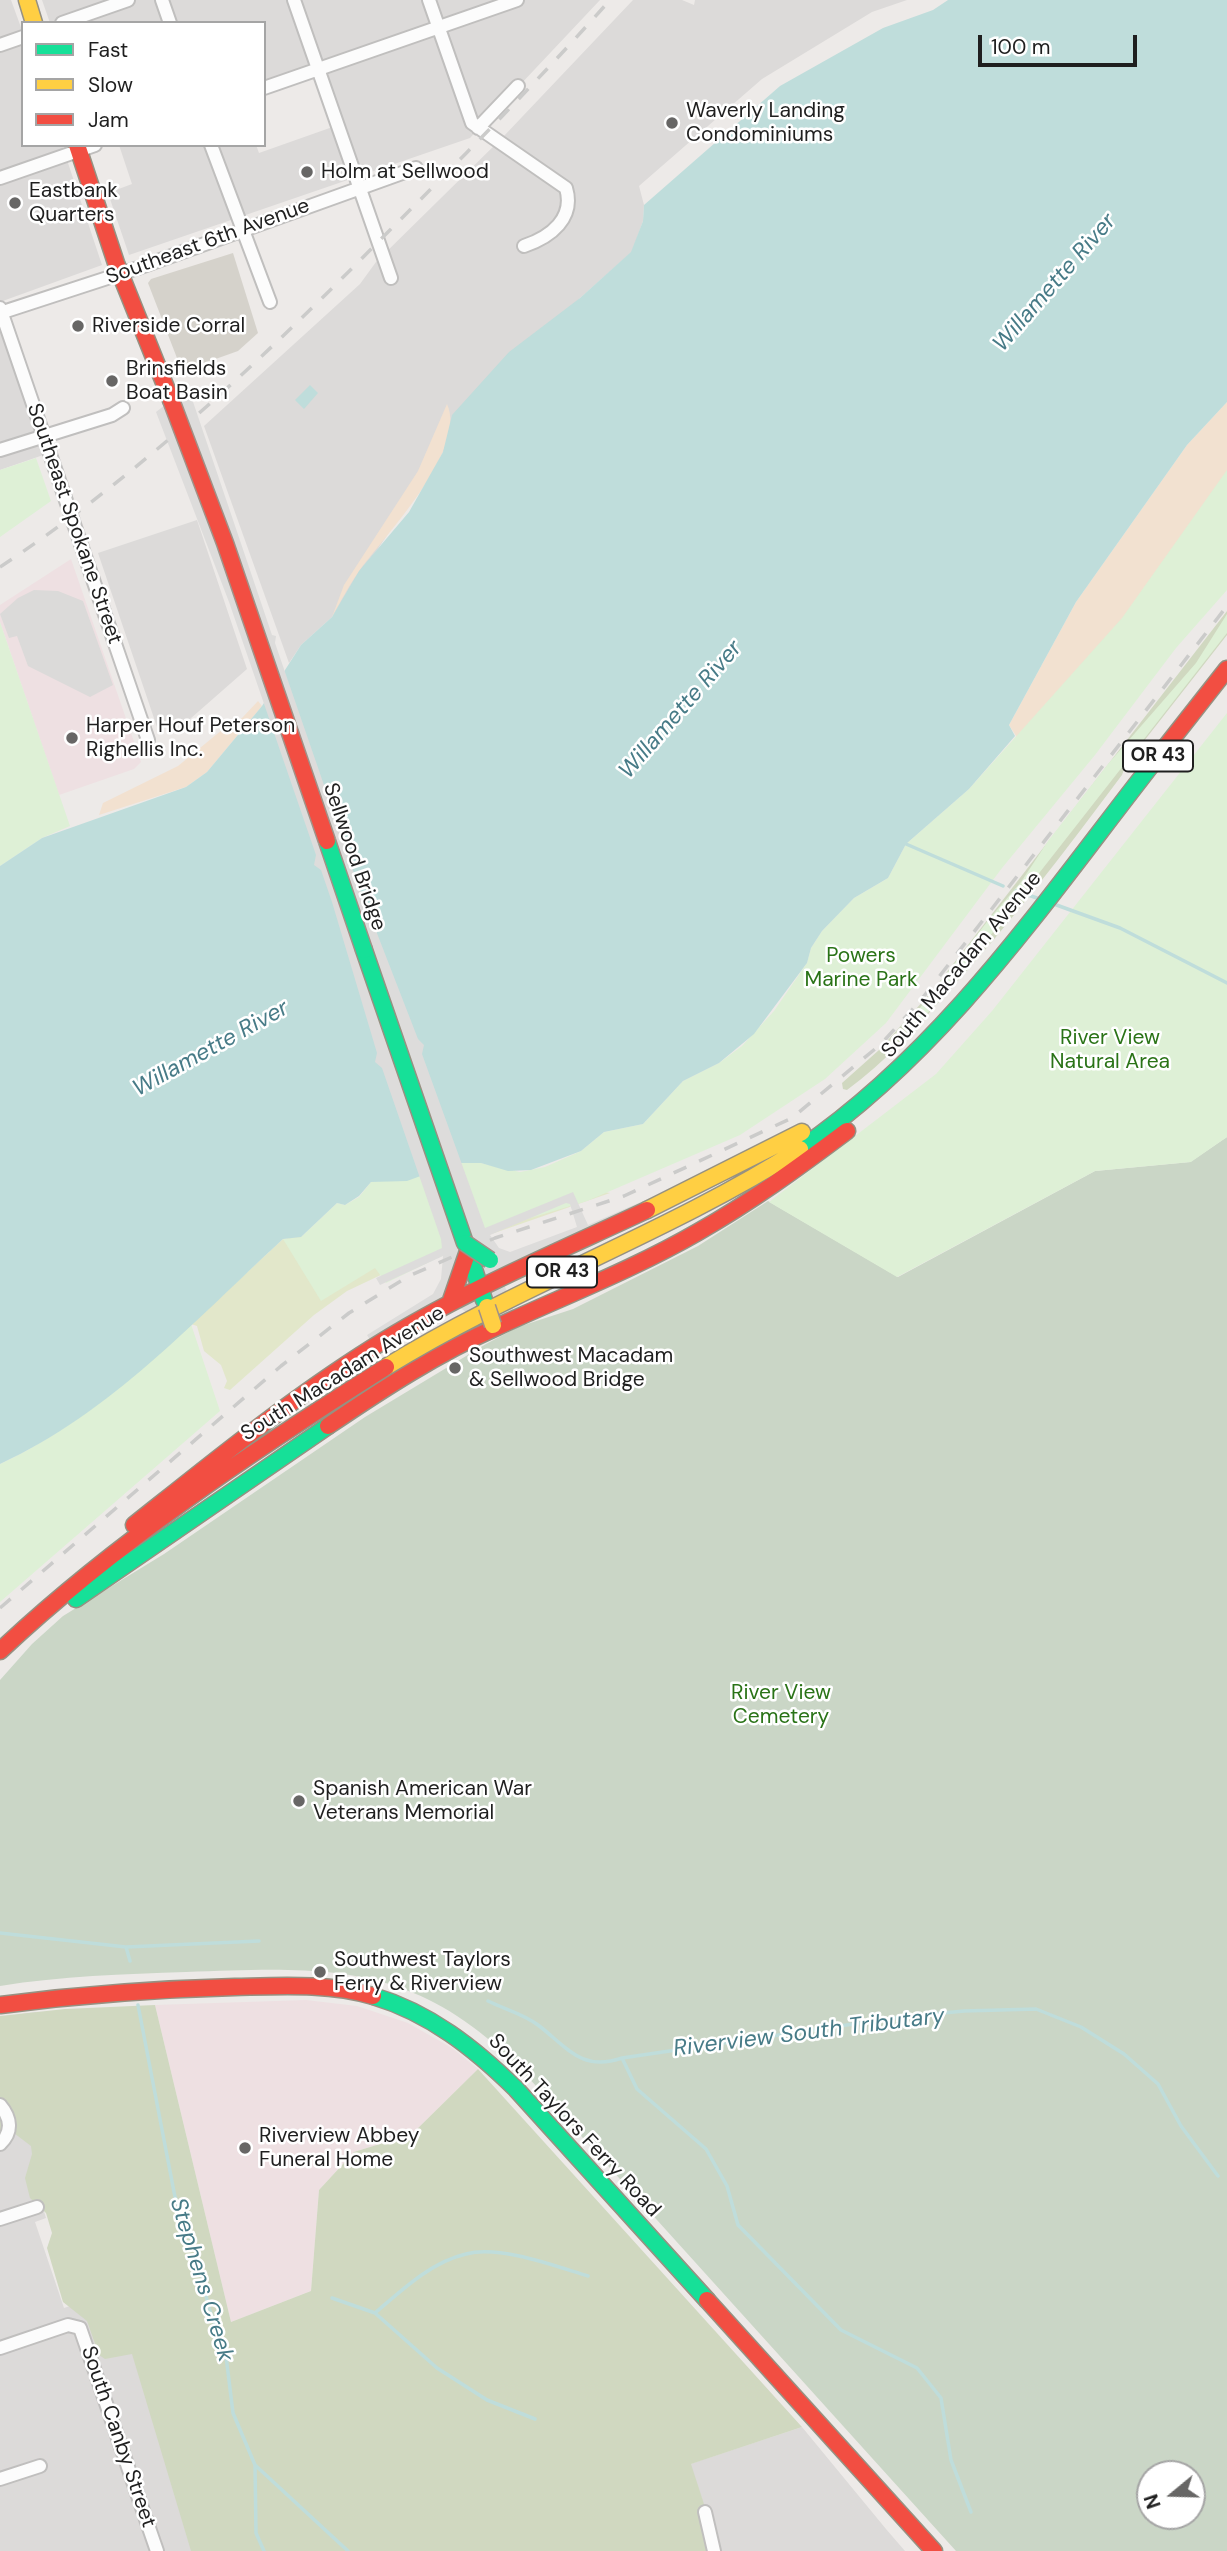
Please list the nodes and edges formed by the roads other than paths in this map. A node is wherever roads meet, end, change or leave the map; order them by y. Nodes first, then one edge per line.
1 (27, 0) edge
2 (128, 0) edge
3 (162, 0) edge
4 (294, 0) edge
5 (429, 0) edge
6 (517, 0) edge
7 (33, 21) edge
8 (68, 21) edge
9 (169, 21) edge
10 (439, 27) junction
11 (21, 38) edge
12 (0, 44) edge
13 (318, 70) junction
14 (518, 86) dead end
15 (266, 87) edge
16 (478, 128) junction
17 (212, 147) edge
18 (78, 148) edge
19 (416, 168) dead end
20 (0, 178) edge
21 (360, 188) junction
22 (241, 232) junction
23 (524, 246) dead end
24 (121, 274) junction
25 (391, 278) dead end
26 (270, 302) dead end
27 (1, 311) edge
28 (124, 408) dead end
29 (44, 435) junction
30 (0, 450) edge
31 (1227, 669) edge
32 (148, 740) dead end
33 (894, 1078) junction
34 (466, 1247) junction
35 (524, 1266) junction
36 (481, 1290) junction
37 (450, 1303) junction
38 (494, 1326) junction
39 (88, 1576) junction
40 (40, 1615) junction
41 (0, 1651) edge
42 (0, 2005) edge
43 (0, 2105) edge
44 (0, 2144) edge
45 (37, 2207) dead end
46 (0, 2219) edge
47 (0, 2347) edge
48 (40, 2466) dead end
49 (0, 2479) edge
50 (705, 2512) dead end
51 (157, 2551) edge
52 (714, 2551) edge
53 (934, 2551) edge

1 - 7 main road
2 - 8 street
3 - 9 street
4 - 13 street
5 - 10 street
6 - 10 street
10 - 13 street
10 - 16 street
11 - 12 street
13 - 15 street
13 - 21 street
14 - 16 street
16 - 23 street
17 - 22 street
18 - 20 street
18 - 24 main road, Sellwood Bridge
19 - 21 street, Southeast 6th Avenue
21 - 22 street, Southeast 6th Avenue
21 - 25 street
22 - 24 street, Southeast 6th Avenue
22 - 26 street
24 - 27 street, Southeast 6th Avenue
24 - 34 main road, Sellwood Bridge, bridge
27 - 29 street, Southeast Spokane Street
28 - 29 street
29 - 30 street
29 - 32 street, Southeast Spokane Street
31 - 33 main road, South Macadam Avenue / OR 43
33 - 35 main road
33 - 38 main road
33 - 39 main road, South Macadam Avenue / OR 43
34 - 35 main road, bridge
34 - 36 main road, Sellwood Bridge
34 - 37 main road
35 - 36 main road
36 - 37 main road
36 - 38 main road, Sellwood Bridge, bridge
37 - 39 main road
38 - 40 main road
39 - 40 main road, South Macadam Avenue / OR 43
40 - 41 main road, South Macadam Avenue / OR 43
42 - 53 main road, South Taylors Ferry Road
43 - 44 street
45 - 46 street
47 - 51 street, South Canby Street
48 - 49 street
50 - 52 street

